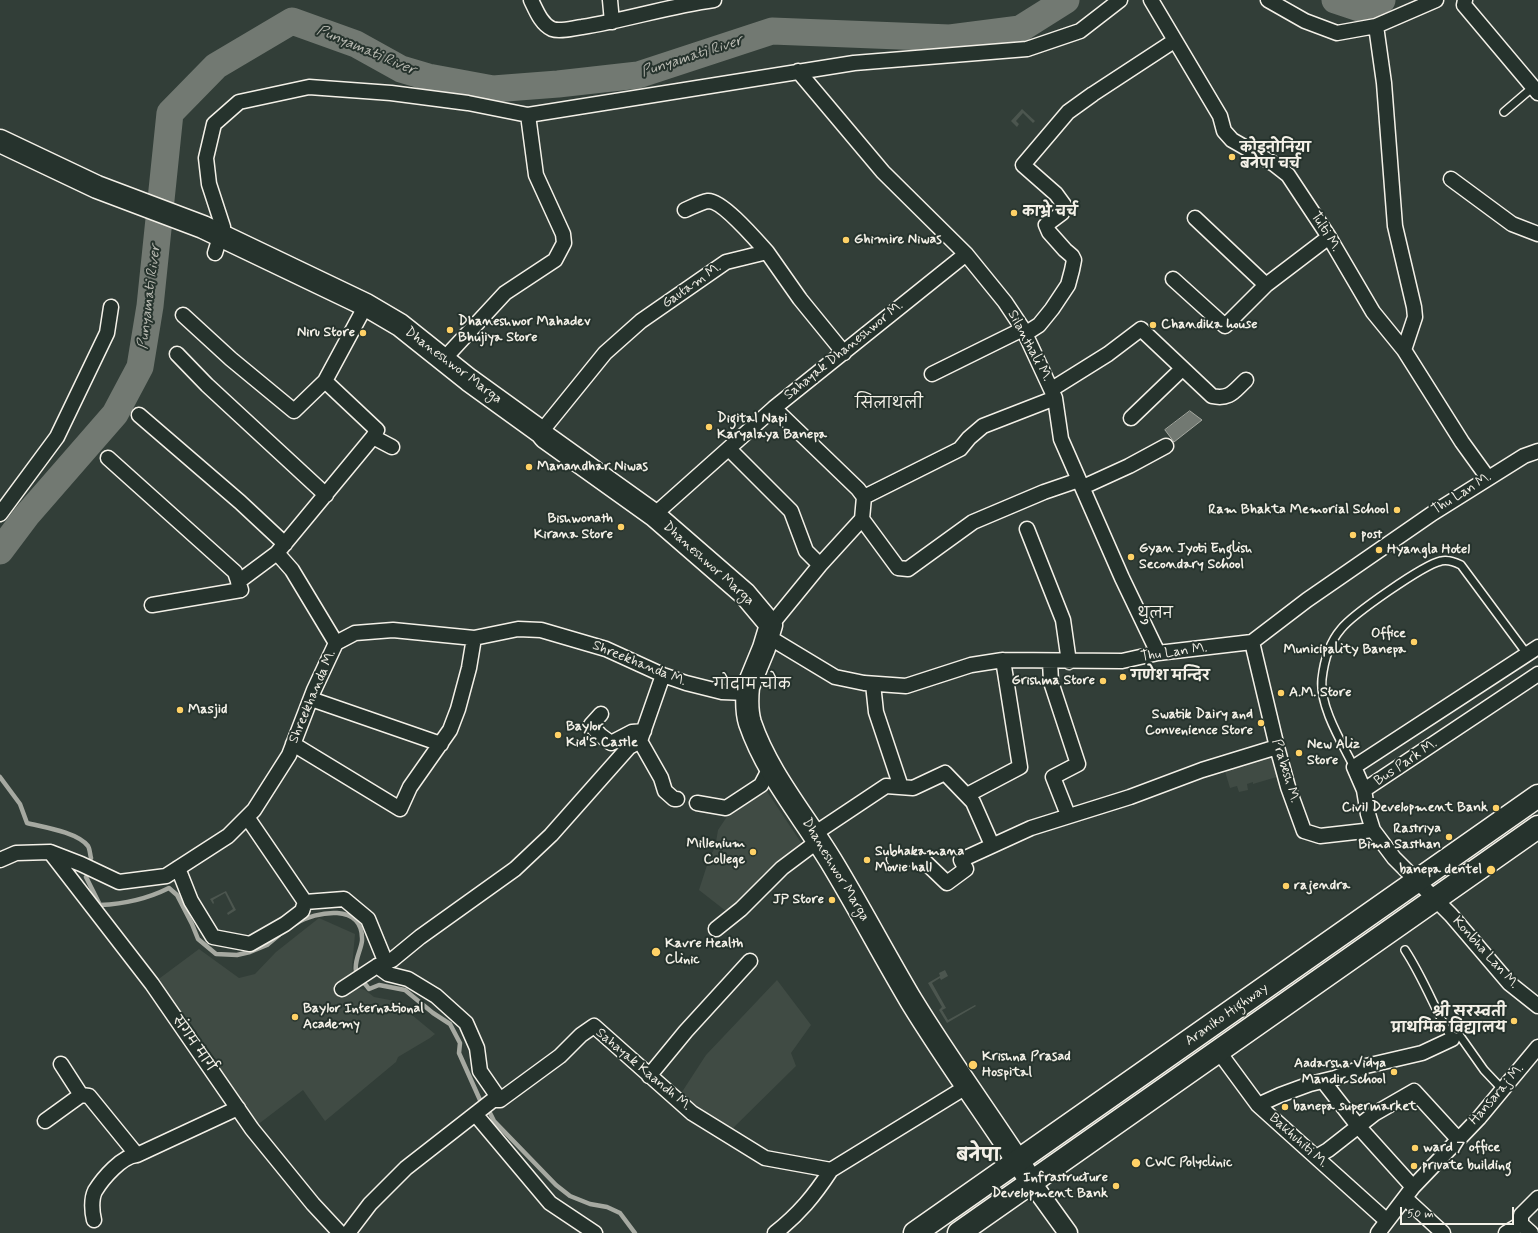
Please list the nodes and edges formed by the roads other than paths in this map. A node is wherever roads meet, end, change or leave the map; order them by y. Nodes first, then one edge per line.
1 (530, 0) edge
2 (610, 0) edge
3 (714, 0) edge
4 (1120, 0) edge
5 (1151, 0) edge
6 (1268, 0) edge
7 (1436, 0) edge
8 (1465, 0) edge
9 (612, 22) junction
10 (1376, 26) junction
11 (1174, 41) junction
12 (798, 71) junction
13 (1535, 90) edge
14 (1504, 112) dead end
15 (528, 115) junction
16 (0, 141) edge
17 (1451, 179) dead end
18 (685, 210) dead end
19 (1195, 218) dead end
20 (1538, 234) edge
21 (1329, 237) junction
22 (213, 238) junction
23 (767, 252) junction
24 (966, 254) junction
25 (1174, 279) dead end
26 (1266, 285) junction
27 (366, 305) junction
28 (111, 307) dead end
29 (183, 316) dead end
30 (1024, 332) junction
31 (1404, 350) junction
32 (844, 353) junction
33 (177, 354) dead end
34 (443, 360) junction
35 (1182, 369) junction
36 (932, 374) dead end
37 (1246, 380) dead end
38 (325, 382) junction
39 (1053, 393) junction
40 (774, 408) junction
41 (139, 415) dead end
42 (1131, 418) dead end
43 (541, 432) junction
44 (372, 437) junction
45 (1166, 446) dead end
46 (392, 447) dead end
47 (729, 448) junction
48 (1538, 451) edge
49 (108, 458) dead end
50 (1488, 478) junction
51 (1081, 484) junction
52 (326, 495) junction
53 (864, 497) junction
54 (0, 514) edge
55 (654, 515) junction
56 (862, 519) junction
57 (1027, 529) dead end
58 (281, 549) junction
59 (820, 565) junction
60 (238, 582) junction
61 (152, 605) dead end
62 (769, 630) junction
63 (474, 638) junction
64 (336, 642) junction
65 (1252, 642) junction
66 (1533, 650) edge
67 (1158, 654) junction
68 (1003, 660) junction
69 (1050, 661) junction
70 (1070, 662) junction
71 (1538, 674) edge
72 (663, 675) junction
73 (873, 684) junction
74 (747, 693) junction
75 (310, 699) junction
76 (601, 714) dead end
77 (642, 736) junction
78 (293, 744) junction
79 (441, 744) junction
80 (1277, 747) junction
81 (1354, 767) junction
82 (770, 768) junction
83 (901, 787) junction
84 (1364, 790) junction
85 (967, 795) junction
86 (1538, 796) edge
87 (677, 799) dead end
88 (698, 803) dead end
89 (1068, 815) junction
90 (247, 817) junction
91 (1538, 827) edge
92 (1373, 830) junction
93 (816, 837) junction
94 (992, 845) junction
95 (50, 852) junction
96 (0, 860) edge
97 (894, 860) dead end
98 (178, 868) junction
99 (1417, 880) junction
100 (1434, 899) junction
101 (305, 902) junction
102 (716, 928) dead end
103 (1405, 950) dead end
104 (750, 961) dead end
105 (382, 964) junction
106 (342, 989) dead end
107 (1538, 1006) edge
108 (1452, 1040) junction
109 (1538, 1047) edge
110 (1219, 1052) junction
111 (61, 1064) dead end
112 (649, 1076) junction
113 (1323, 1081) junction
114 (966, 1087) junction
115 (1502, 1090) junction
116 (81, 1094) junction
117 (500, 1100) junction
118 (1258, 1105) junction
119 (238, 1108) junction
120 (476, 1115) junction
121 (45, 1122) dead end
122 (1358, 1126) junction
123 (1458, 1139) junction
124 (137, 1155) junction
125 (1316, 1157) junction
126 (1018, 1162) junction
127 (831, 1170) junction
128 (1032, 1183) junction
129 (1409, 1192) junction
130 (1538, 1198) edge
131 (94, 1220) dead end
132 (1387, 1222) junction
133 (1526, 1228) edge
134 (340, 1233) edge
135 (348, 1233) edge
136 (595, 1233) edge
137 (775, 1233) edge
138 (915, 1233) edge
139 (959, 1233) edge
140 (1068, 1233) edge
141 (1378, 1233) edge
142 (1444, 1233) edge
143 (1506, 1233) edge

1 - 9 street
2 - 9 street
3 - 9 street
4 - 12 street
5 - 11 street, Tulti M.
6 - 10 street
7 - 10 street
8 - 13 street
10 - 31 street
11 - 21 street, Tulti M.
11 - 30 street
12 - 15 street
12 - 24 street, Silanthali M.
13 - 14 lane
15 - 22 street
15 - 34 street
16 - 22 main road, Dhaneshwor Marga
17 - 20 street
18 - 23 street
19 - 26 street
21 - 26 street
21 - 31 street, Tulti M.
22 - 27 main road, Dhaneshwor Marga
23 - 32 street
23 - 43 street, Gautam M.
24 - 30 street, Silanthali M.
24 - 32 street, Sahayak Dhaneshwor M.
25 - 26 street
27 - 34 main road, Dhaneshwor Marga
27 - 38 street
28 - 54 street
29 - 38 street
30 - 36 street
30 - 39 street, Silanthali M.
31 - 50 street, Tulti M.
32 - 40 street, Sahayak Dhaneshwor M.
33 - 52 street
34 - 43 main road, Dhaneshwor Marga
35 - 37 street
35 - 39 street
35 - 42 street
38 - 44 street
39 - 51 street, Silanthali M.
39 - 53 street
40 - 47 street, Sahayak Dhaneshwor M.
40 - 53 street
41 - 58 street
43 - 55 main road, Dhaneshwor Marga
44 - 46 street
44 - 52 street
45 - 51 street
47 - 55 street, Sahayak Dhaneshwor M.
47 - 59 street
48 - 50 street, Thu Lan M.
49 - 60 street
50 - 65 street, Thu Lan M.
51 - 56 street
51 - 67 street, Silanthali M.
52 - 58 street
53 - 56 street
55 - 62 main road, Dhaneshwor Marga
56 - 59 street
57 - 70 street
58 - 60 street
58 - 64 street
59 - 62 street
60 - 61 street
62 - 73 street, Thu Lan M.
62 - 74 main road, Dhaneshwor Marga
63 - 64 street, Shreekhanda M.
63 - 72 street, Shreekhanda M.
63 - 79 street
64 - 75 street, Shreekhanda M.
65 - 67 street, Thu Lan M.
65 - 80 street, Prabesh M.
66 - 81 street
66 - 81 lane
67 - 70 street, Thu Lan M.
68 - 69 street, Thu Lan M.
68 - 73 street, Thu Lan M.
68 - 85 street
69 - 70 street, Thu Lan M.
69 - 89 street
71 - 84 street, Bus Park M.
72 - 74 street, Shreekhanda M.
72 - 77 street
73 - 83 street
74 - 82 main road, Dhaneshwor Marga
75 - 78 street, Shreekhanda M.
75 - 79 street
76 - 77 street
77 - 87 street
77 - 105 street
78 - 79 street
78 - 90 street, Shreekhanda M.
80 - 89 street
80 - 92 street, Prabesh M.
81 - 84 street
82 - 88 street
82 - 93 main road, Dhaneshwor Marga
83 - 85 street
83 - 93 street
84 - 92 street, Bus Park M.
85 - 94 street
86 - 99 main road, Araniko Highway
89 - 94 street
90 - 98 street, Shreekhanda M.
90 - 101 street
91 - 100 main road, Araniko Highway
92 - 99 street, Bus Park M.
93 - 102 street
93 - 114 main road, Dhaneshwor Marga
94 - 97 street
95 - 96 street, Shreekhanda M.
95 - 98 street, Shreekhanda M.
95 - 119 street, संगम मार्ग
98 - 101 street
99 - 100 street, Bus Park M.
99 - 126 main road, Araniko Highway
100 - 107 street, Konbha Lan M.
100 - 110 main road, Araniko Highway
101 - 105 street
103 - 108 lane
104 - 112 street
105 - 106 street
105 - 117 street
108 - 113 street
108 - 115 lane
109 - 115 street, Hansaraj M.
110 - 118 street, Bakhuhiti M.
110 - 128 main road, Araniko Highway
111 - 116 street
112 - 117 street, Sahayak Kaandh M.
112 - 127 street, Sahayak Kaandh M.
113 - 118 street
113 - 122 street
114 - 126 main road, Dhaneshwor Marga
114 - 127 street
115 - 123 street, Hansaraj M.
116 - 121 street
116 - 124 street
117 - 120 street
118 - 125 street, Bakhuhiti M.
119 - 124 street
119 - 134 street, संगम मार्ग
120 - 135 street
120 - 136 street
122 - 123 street
122 - 125 street
122 - 129 street
123 - 129 street, Hansaraj M.
124 - 131 street
125 - 132 street, Bakhuhiti M.
126 - 128 main road, Dhaneshwor Marga
126 - 138 main road, Araniko Highway
127 - 137 street
128 - 139 main road, Araniko Highway
128 - 140 street
129 - 132 street, Hansaraj M.
129 - 142 street
130 - 133 street
132 - 141 street, Hansaraj M.
133 - 143 street

